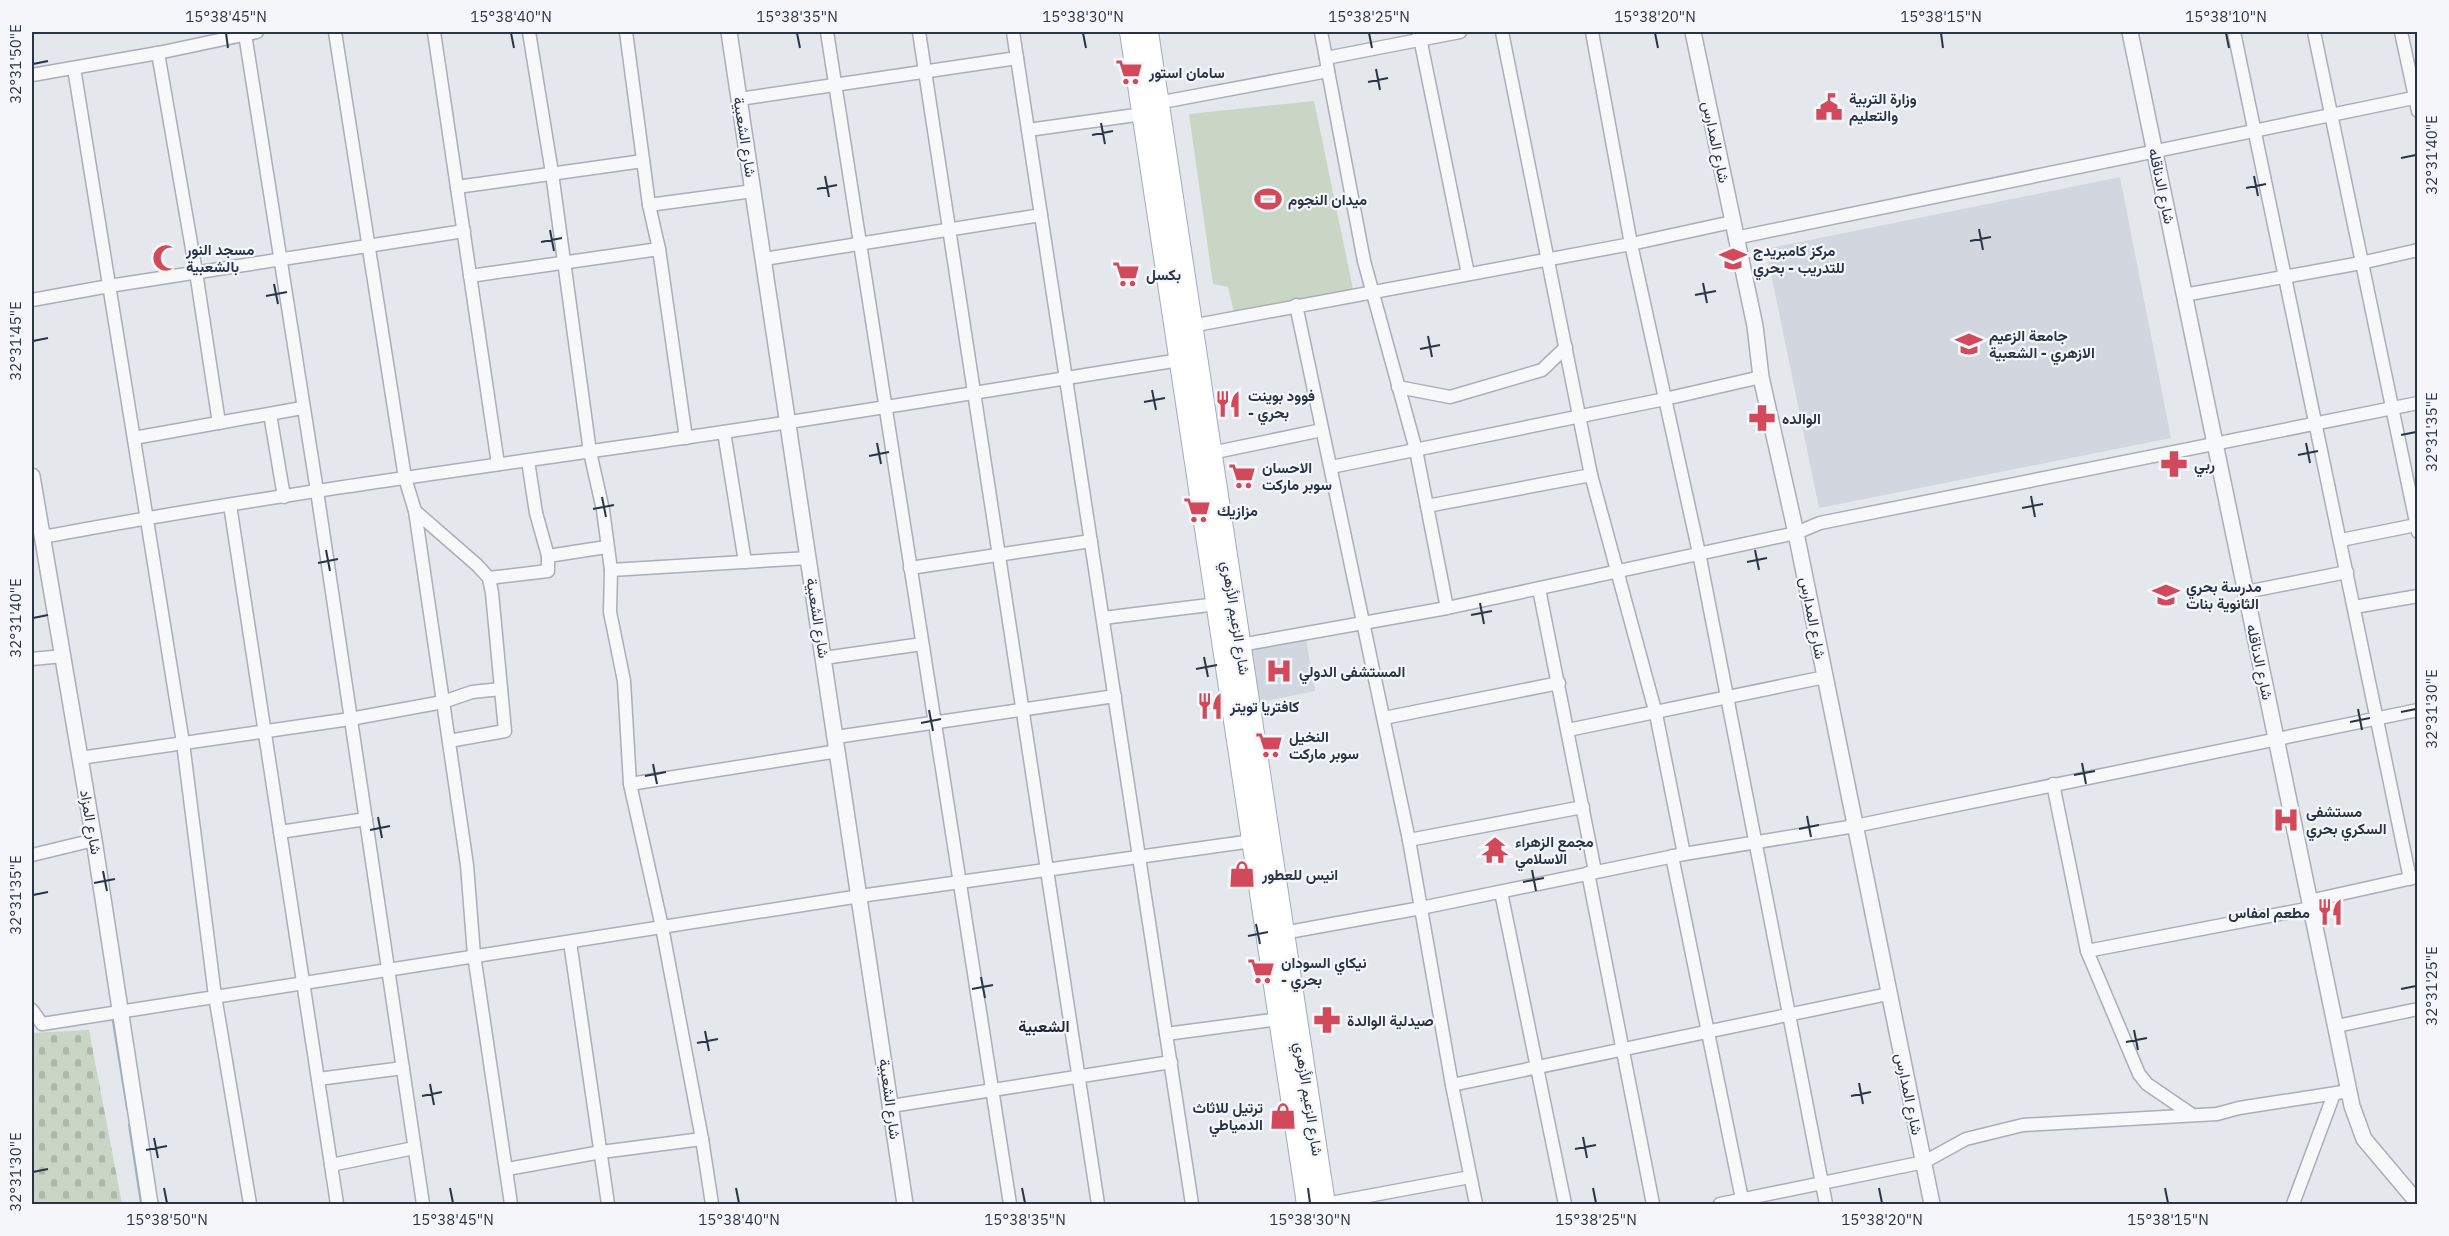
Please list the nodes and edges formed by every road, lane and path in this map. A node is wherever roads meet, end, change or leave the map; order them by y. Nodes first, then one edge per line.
1 (335, 32) edge
2 (434, 32) edge
3 (529, 32) edge
4 (626, 32) edge
5 (729, 32) edge
6 (827, 32) edge
7 (919, 32) edge
8 (1013, 32) edge
9 (1130, 32) edge
10 (1148, 32) edge
11 (1321, 32) edge
12 (1460, 32) edge
13 (1502, 32) edge
14 (1592, 32) edge
15 (1693, 32) edge
16 (2130, 32) edge
17 (2234, 32) edge
18 (2314, 32) edge
19 (2401, 32) edge
20 (251, 33) edge
21 (1420, 36) edge
22 (158, 53) junction
23 (1017, 58) junction
24 (1326, 58) junction
25 (74, 68) junction
26 (1328, 71) junction
27 (925, 72) junction
28 (32, 75) edge
29 (835, 85) junction
30 (2416, 97) edge
31 (739, 99) junction
32 (1150, 109) junction
33 (2418, 111) edge
34 (2331, 114) junction
35 (1028, 130) junction
36 (2255, 130) junction
37 (2155, 150) junction
38 (643, 161) junction
39 (552, 173) junction
40 (457, 187) junction
41 (753, 191) junction
42 (649, 205) junction
43 (1041, 215) junction
44 (1732, 222) junction
45 (949, 230) junction
46 (464, 231) junction
47 (1735, 238) junction
48 (860, 244) junction
49 (1631, 244) junction
50 (369, 246) junction
51 (659, 249) junction
52 (2418, 249) edge
53 (764, 259) junction
54 (280, 260) junction
55 (1547, 260) junction
56 (563, 262) junction
57 (2361, 262) junction
58 (196, 272) junction
59 (1468, 274) junction
60 (470, 276) junction
61 (2286, 277) junction
62 (110, 286) junction
63 (1374, 291) junction
64 (2184, 295) junction
65 (32, 300) edge
66 (1296, 305) junction
67 (1191, 326) junction
68 (1566, 347) junction
69 (1180, 360) junction
70 (1761, 377) junction
71 (1066, 378) junction
72 (1398, 387) junction
73 (974, 392) junction
74 (1665, 399) junction
75 (2418, 403) edge
76 (885, 406) junction
77 (302, 408) junction
78 (2392, 408) junction
79 (270, 414) junction
80 (1579, 416) junction
81 (788, 421) junction
82 (219, 423) junction
83 (2317, 423) junction
84 (1322, 430) junction
85 (724, 432) junction
86 (134, 438) junction
87 (686, 438) junction
88 (2215, 444) junction
89 (1416, 450) junction
90 (590, 452) junction
91 (1210, 453) junction
92 (528, 460) junction
93 (498, 464) junction
94 (1331, 467) junction
95 (1591, 475) junction
96 (32, 476) edge
97 (405, 478) junction
98 (317, 490) junction
99 (284, 497) junction
100 (230, 505) junction
101 (1427, 506) junction
102 (415, 511) junction
103 (147, 517) junction
104 (2417, 529) edge
105 (1796, 533) junction
106 (43, 537) junction
107 (2341, 540) junction
108 (1091, 541) junction
109 (606, 547) junction
110 (1699, 553) junction
111 (999, 555) junction
112 (548, 556) junction
113 (809, 558) junction
114 (746, 562) junction
115 (910, 567) junction
116 (611, 570) junction
117 (1618, 572) junction
118 (2347, 572) junction
119 (489, 578) junction
120 (1539, 588) junction
121 (2246, 592) junction
122 (2418, 596) edge
123 (1217, 604) junction
124 (2354, 607) junction
125 (1447, 608) junction
126 (1103, 618) junction
127 (1363, 623) junction
128 (922, 644) junction
129 (1240, 645) junction
130 (58, 657) junction
131 (824, 658) junction
132 (32, 659) edge
133 (1825, 677) junction
134 (1559, 683) junction
135 (501, 689) junction
136 (1115, 696) junction
137 (1727, 698) junction
138 (443, 702) junction
139 (1022, 709) junction
140 (2418, 710) edge
141 (1656, 714) junction
142 (1384, 718) junction
143 (2377, 718) junction
144 (350, 719) junction
145 (934, 722) junction
146 (1568, 730) junction
147 (266, 731) junction
148 (2276, 739) junction
149 (449, 741) junction
150 (183, 743) junction
151 (837, 744) junction
152 (80, 758) junction
153 (630, 784) junction
154 (2053, 784) junction
155 (1583, 807) junction
156 (366, 819) junction
157 (1855, 826) junction
158 (280, 832) junction
159 (1409, 840) junction
160 (89, 841) junction
161 (1252, 842) junction
162 (1756, 842) junction
163 (32, 855) edge
164 (1678, 855) junction
165 (1139, 857) junction
166 (1047, 870) junction
167 (1591, 872) junction
168 (2414, 878) edge
169 (960, 882) junction
170 (1501, 892) junction
171 (860, 896) junction
172 (2310, 904) junction
173 (1421, 908) junction
174 (662, 927) junction
175 (1283, 933) junction
176 (570, 942) junction
177 (2087, 951) junction
178 (474, 955) junction
179 (388, 970) junction
180 (303, 982) junction
181 (1888, 994) junction
182 (215, 996) junction
183 (2418, 1009) edge
184 (32, 1010) edge
185 (121, 1010) junction
186 (1788, 1015) junction
187 (1279, 1019) junction
188 (2337, 1026) junction
189 (1709, 1032) junction
190 (1166, 1034) junction
191 (1622, 1048) junction
192 (1171, 1062) junction
193 (1538, 1067) junction
194 (403, 1068) junction
195 (1078, 1077) junction
196 (318, 1079) junction
197 (1452, 1085) junction
198 (992, 1090) junction
199 (2349, 1091) junction
200 (2334, 1094) junction
201 (891, 1106) junction
202 (2191, 1114) junction
203 (702, 1139) junction
204 (414, 1148) junction
205 (601, 1152) junction
206 (1924, 1162) junction
207 (331, 1166) junction
208 (507, 1169) junction
209 (1470, 1177) junction
210 (1822, 1182) junction
211 (1743, 1202) edge
212 (2418, 1203) edge
213 (150, 1204) edge
214 (250, 1204) edge
215 (337, 1204) edge
216 (423, 1204) edge
217 (511, 1204) edge
218 (608, 1204) edge
219 (711, 1204) edge
220 (905, 1204) edge
221 (1010, 1204) edge
222 (1098, 1204) edge
223 (1192, 1204) edge
224 (1307, 1204) edge
225 (1325, 1204) edge
226 (1476, 1204) edge
227 (1565, 1204) edge
228 (1653, 1204) edge
229 (1720, 1204) edge
230 (1826, 1204) edge
231 (1932, 1204) edge
232 (2293, 1204) edge

1 - 50 street
2 - 40 street
3 - 39 street
4 - 38 street
5 - 31 street, شارع الشعبية
6 - 29 street
7 - 27 street
8 - 23 street
9 - 32 main road, شارع الزعيم الأزهري
10 - 32 main road, شارع الزعيم الأزهري
11 - 24 street
12 - 21 street
13 - 55 street
14 - 49 street
15 - 44 street, شارع المدارس
16 - 37 street, شارع الدناقله
17 - 36 street
18 - 34 street
19 - 30 street
20 - 22 street
20 - 54 street
21 - 24 street
21 - 59 street
22 - 25 street
22 - 58 street
23 - 27 street
23 - 35 street
24 - 26 street
25 - 28 street
25 - 62 street
26 - 32 street
26 - 63 street
27 - 29 street
27 - 45 street
29 - 31 street
29 - 48 street
30 - 33 street
30 - 34 street
31 - 41 street, شارع الشعبية
32 - 35 street
32 - 67 main road, شارع الزعيم الأزهري
32 - 69 main road, شارع الزعيم الأزهري
34 - 36 street
34 - 57 street
35 - 43 street
36 - 37 street
36 - 61 street
37 - 47 street
37 - 64 street, شارع الدناقله
38 - 39 street
38 - 42 street
39 - 40 street
39 - 56 street
40 - 46 street
41 - 42 street
41 - 53 street, شارع الشعبية
42 - 51 street
43 - 45 street
43 - 71 street
44 - 47 street, شارع المدارس
44 - 49 street
45 - 48 street
45 - 73 street
46 - 50 street
46 - 60 street
47 - 70 street, شارع المدارس
48 - 53 street
48 - 76 street
49 - 55 street
49 - 74 street
50 - 54 street
50 - 97 street
51 - 56 street
51 - 87 street
52 - 57 street
53 - 81 street, شارع الشعبية
54 - 58 street
54 - 77 street
55 - 59 street
55 - 68 street
56 - 60 street
56 - 90 street
57 - 61 street
57 - 78 street
58 - 62 street
58 - 82 street
59 - 63 street
60 - 93 street
61 - 64 street
61 - 83 street
62 - 65 street
62 - 86 street
63 - 66 street
63 - 72 street
64 - 88 street, شارع الدناقله
66 - 67 street
66 - 84 street
67 - 91 main road, شارع الزعيم الأزهري
68 - 72 street
68 - 80 street
69 - 71 street
69 - 123 main road, شارع الزعيم الأزهري
70 - 74 street
70 - 105 street, شارع المدارس
71 - 73 street
71 - 108 street
72 - 89 street
73 - 76 street
73 - 111 street
74 - 80 street
74 - 110 street
75 - 78 street
76 - 81 street
76 - 115 street
77 - 79 street
77 - 98 street
78 - 83 street
78 - 104 street
79 - 82 street
79 - 99 street
80 - 89 street
80 - 95 street
81 - 85 street
81 - 113 street, شارع الشعبية
82 - 86 street
83 - 88 street
83 - 107 street
84 - 91 street
84 - 94 street
85 - 87 street
85 - 114 street
86 - 103 street
87 - 90 street
88 - 105 street
88 - 121 street, شارع الدناقله
89 - 94 street
89 - 101 street
90 - 92 street
90 - 109 street
91 - 129 main road, شارع الزعيم الأزهري
92 - 93 street
92 - 112 street
93 - 97 street
94 - 127 street
95 - 101 street
95 - 117 street
96 - 106 street, شارع المزاد
97 - 98 street
97 - 102 street
98 - 99 street
98 - 144 street
99 - 100 street
100 - 103 street
100 - 147 street
101 - 125 street
102 - 119 street
102 - 138 street
103 - 106 street
103 - 150 street
104 - 107 street
105 - 110 street
105 - 133 street, شارع المدارس
106 - 130 street, شارع المزاد
107 - 118 street
108 - 111 street
108 - 126 street
109 - 112 street
109 - 116 street
110 - 117 street
110 - 137 street
111 - 115 street
111 - 139 street
112 - 119 street
113 - 114 street
113 - 131 street, شارع الشعبية
114 - 116 street
115 - 128 street
116 - 153 street
117 - 120 street
117 - 141 street
118 - 121 street
118 - 124 street
119 - 135 street
120 - 125 street
120 - 134 street
121 - 148 street, شارع الدناقله
122 - 124 street
123 - 126 street
123 - 161 main road, شارع الزعيم الأزهري
124 - 143 street
125 - 127 street
126 - 136 street
127 - 129 street
127 - 142 street
128 - 131 street
128 - 145 street
129 - 175 main road, شارع الزعيم الأزهري
130 - 132 street
130 - 152 street, شارع المزاد
131 - 151 street, شارع الشعبية
133 - 137 street
133 - 157 street, شارع المدارس
134 - 142 street
134 - 146 street
135 - 138 street
135 - 149 street
136 - 139 street
136 - 165 street
137 - 141 street
137 - 162 street
138 - 144 street
138 - 149 street
139 - 145 street
139 - 166 street
140 - 143 street
141 - 146 street
141 - 164 street
142 - 159 street
143 - 148 street
143 - 168 street
144 - 147 street
144 - 156 street
145 - 151 street
145 - 169 street
146 - 155 street
147 - 150 street
147 - 158 street
148 - 154 street
148 - 172 street, شارع الدناقله
149 - 178 street
150 - 152 street
150 - 182 street
151 - 153 street
151 - 171 street, شارع الشعبية
152 - 160 street, شارع المزاد
153 - 174 street
154 - 157 street
154 - 177 street
155 - 159 street
155 - 167 street
156 - 158 street
156 - 179 street
157 - 162 street
157 - 181 street, شارع المدارس
158 - 180 street
159 - 173 street
160 - 163 street
160 - 185 street, شارع المزاد
161 - 165 street
161 - 187 main road, شارع الزعيم الأزهري
162 - 164 street
162 - 186 street
164 - 167 street
164 - 189 street
165 - 166 street
165 - 190 street
166 - 169 street
166 - 195 street
167 - 170 street
167 - 191 street
168 - 172 street
169 - 171 street
169 - 198 street
170 - 173 street
170 - 193 street
171 - 174 street
171 - 201 street, شارع الشعبية
172 - 177 street
172 - 188 street, شارع الدناقله
173 - 175 street
173 - 197 street
174 - 176 street
174 - 203 street
175 - 225 main road, شارع الزعيم الأزهري
176 - 178 street
176 - 205 street
177 - 202 street
178 - 179 street
178 - 208 street
179 - 180 street
179 - 194 street
180 - 182 street
180 - 196 street
181 - 186 street
181 - 206 street, شارع المدارس
182 - 185 street
182 - 214 street
183 - 188 street
184 - 185 street
185 - 213 street, شارع المزاد
186 - 189 street
186 - 210 street
187 - 190 street
187 - 224 main road, شارع الزعيم الأزهري
188 - 199 street, شارع الدناقله
189 - 191 street
189 - 211 street
190 - 192 street
191 - 193 street
191 - 228 street
192 - 195 street
192 - 223 street
193 - 197 street
193 - 227 street
194 - 196 street
194 - 204 street
195 - 198 street
195 - 222 street
196 - 207 street
197 - 209 street
198 - 201 street
198 - 221 street
199 - 200 street
199 - 212 street, شارع الدناقله
200 - 202 street
200 - 232 street
201 - 220 street, شارع الشعبية
202 - 206 street
203 - 205 street
203 - 219 street
204 - 207 street
204 - 216 street
205 - 208 street
205 - 218 street
206 - 210 street
206 - 231 street, شارع المدارس
207 - 215 street
208 - 217 street
209 - 225 street
209 - 226 street
210 - 211 street
210 - 230 street
211 - 229 street

